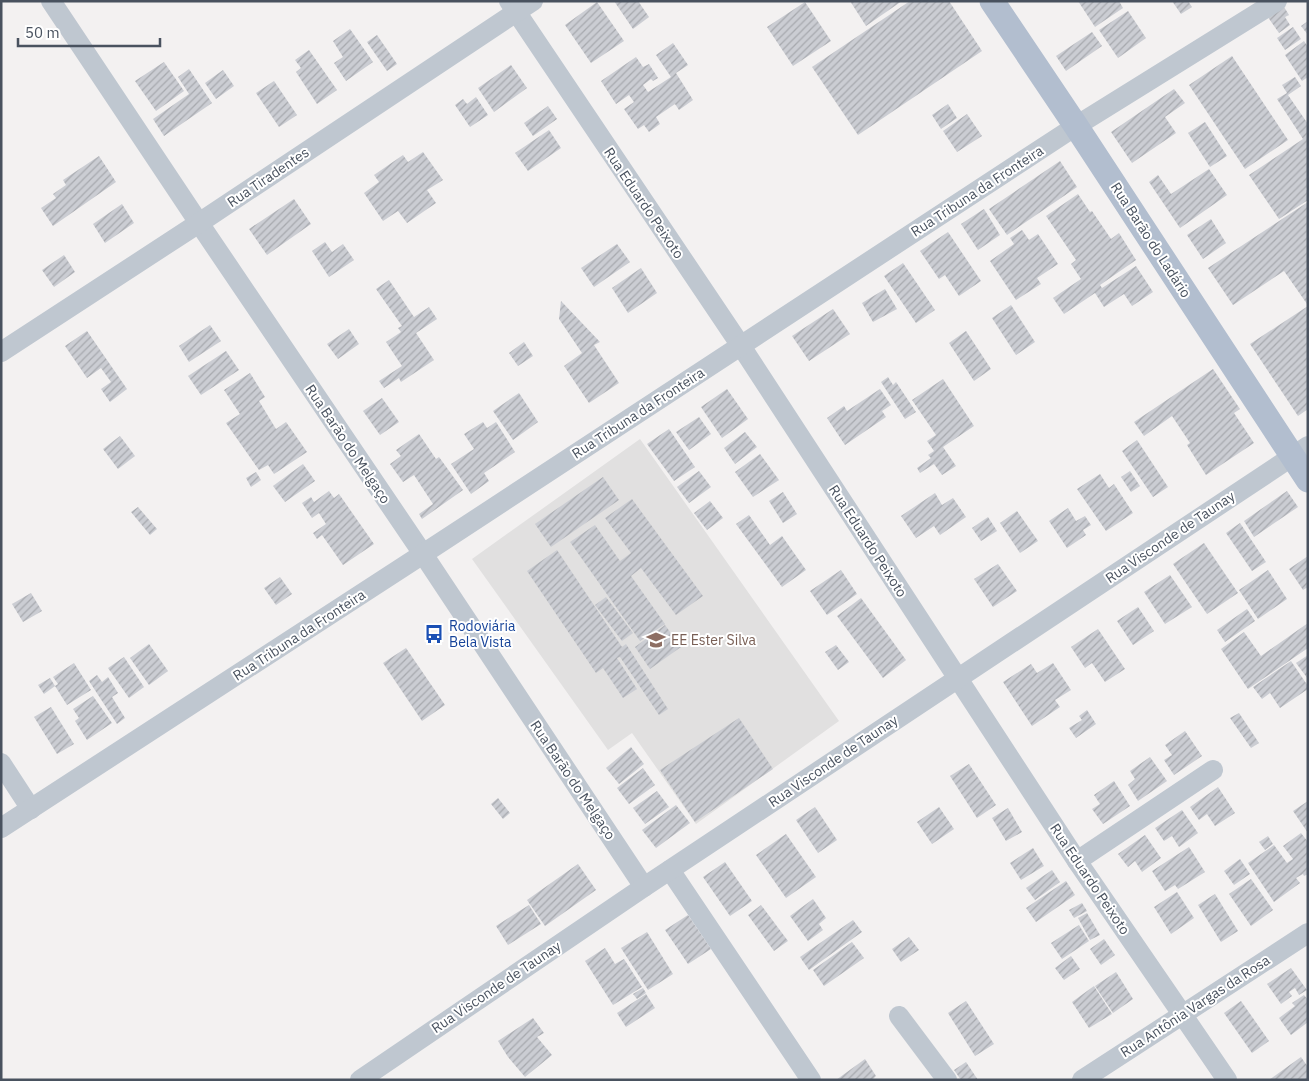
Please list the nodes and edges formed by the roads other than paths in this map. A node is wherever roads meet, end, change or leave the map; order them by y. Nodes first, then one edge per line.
1 (51, 1) edge
2 (533, 1) edge
3 (992, 1) edge
4 (1277, 1) edge
5 (512, 7) edge
6 (1076, 126) junction
7 (199, 223) junction
8 (741, 346) junction
9 (1, 352) edge
10 (1300, 451) edge
11 (1308, 480) edge
12 (423, 554) junction
13 (958, 678) junction
14 (1, 763) edge
15 (1213, 770) dead end
16 (31, 809) junction
17 (1, 828) edge
18 (1077, 861) junction
19 (670, 870) junction
20 (644, 886) junction
21 (1308, 933) edge
22 (1182, 1014) junction
23 (899, 1016) dead end
24 (360, 1080) edge
25 (811, 1080) edge
26 (946, 1080) edge
27 (1082, 1080) edge
28 (1226, 1080) edge

1 - 7 street, Rua Barão do Melgaço
2 - 5 street, Rua Tiradentes
3 - 6 main road, Rua Barão do Ladário
4 - 6 street, Rua Tribuna da Fronteira
5 - 7 street, Rua Tiradentes
5 - 8 street, Rua Eduardo Peixoto
6 - 8 street, Rua Tribuna da Fronteira
6 - 10 main road, Rua Barão do Ladário
7 - 9 street, Rua Tiradentes
7 - 12 street, Rua Barão do Melgaço
8 - 12 street, Rua Tribuna da Fronteira
8 - 13 street, Rua Eduardo Peixoto
10 - 11 main road, Rua Barão do Ladário
10 - 13 street, Rua Visconde de Taunay
12 - 16 street, Rua Tribuna da Fronteira
12 - 20 street, Rua Barão do Melgaço
13 - 18 street, Rua Eduardo Peixoto
13 - 19 street, Rua Visconde de Taunay
14 - 16 street
15 - 18 street
16 - 17 street, Rua Tribuna da Fronteira
18 - 22 street, Rua Eduardo Peixoto
19 - 20 street, Rua Visconde de Taunay
19 - 25 street
20 - 24 street, Rua Visconde de Taunay
21 - 22 street, Rua Antônia Vargas da Rosa
22 - 27 street, Rua Antônia Vargas da Rosa
22 - 28 street, Rua Eduardo Peixoto
23 - 26 street

